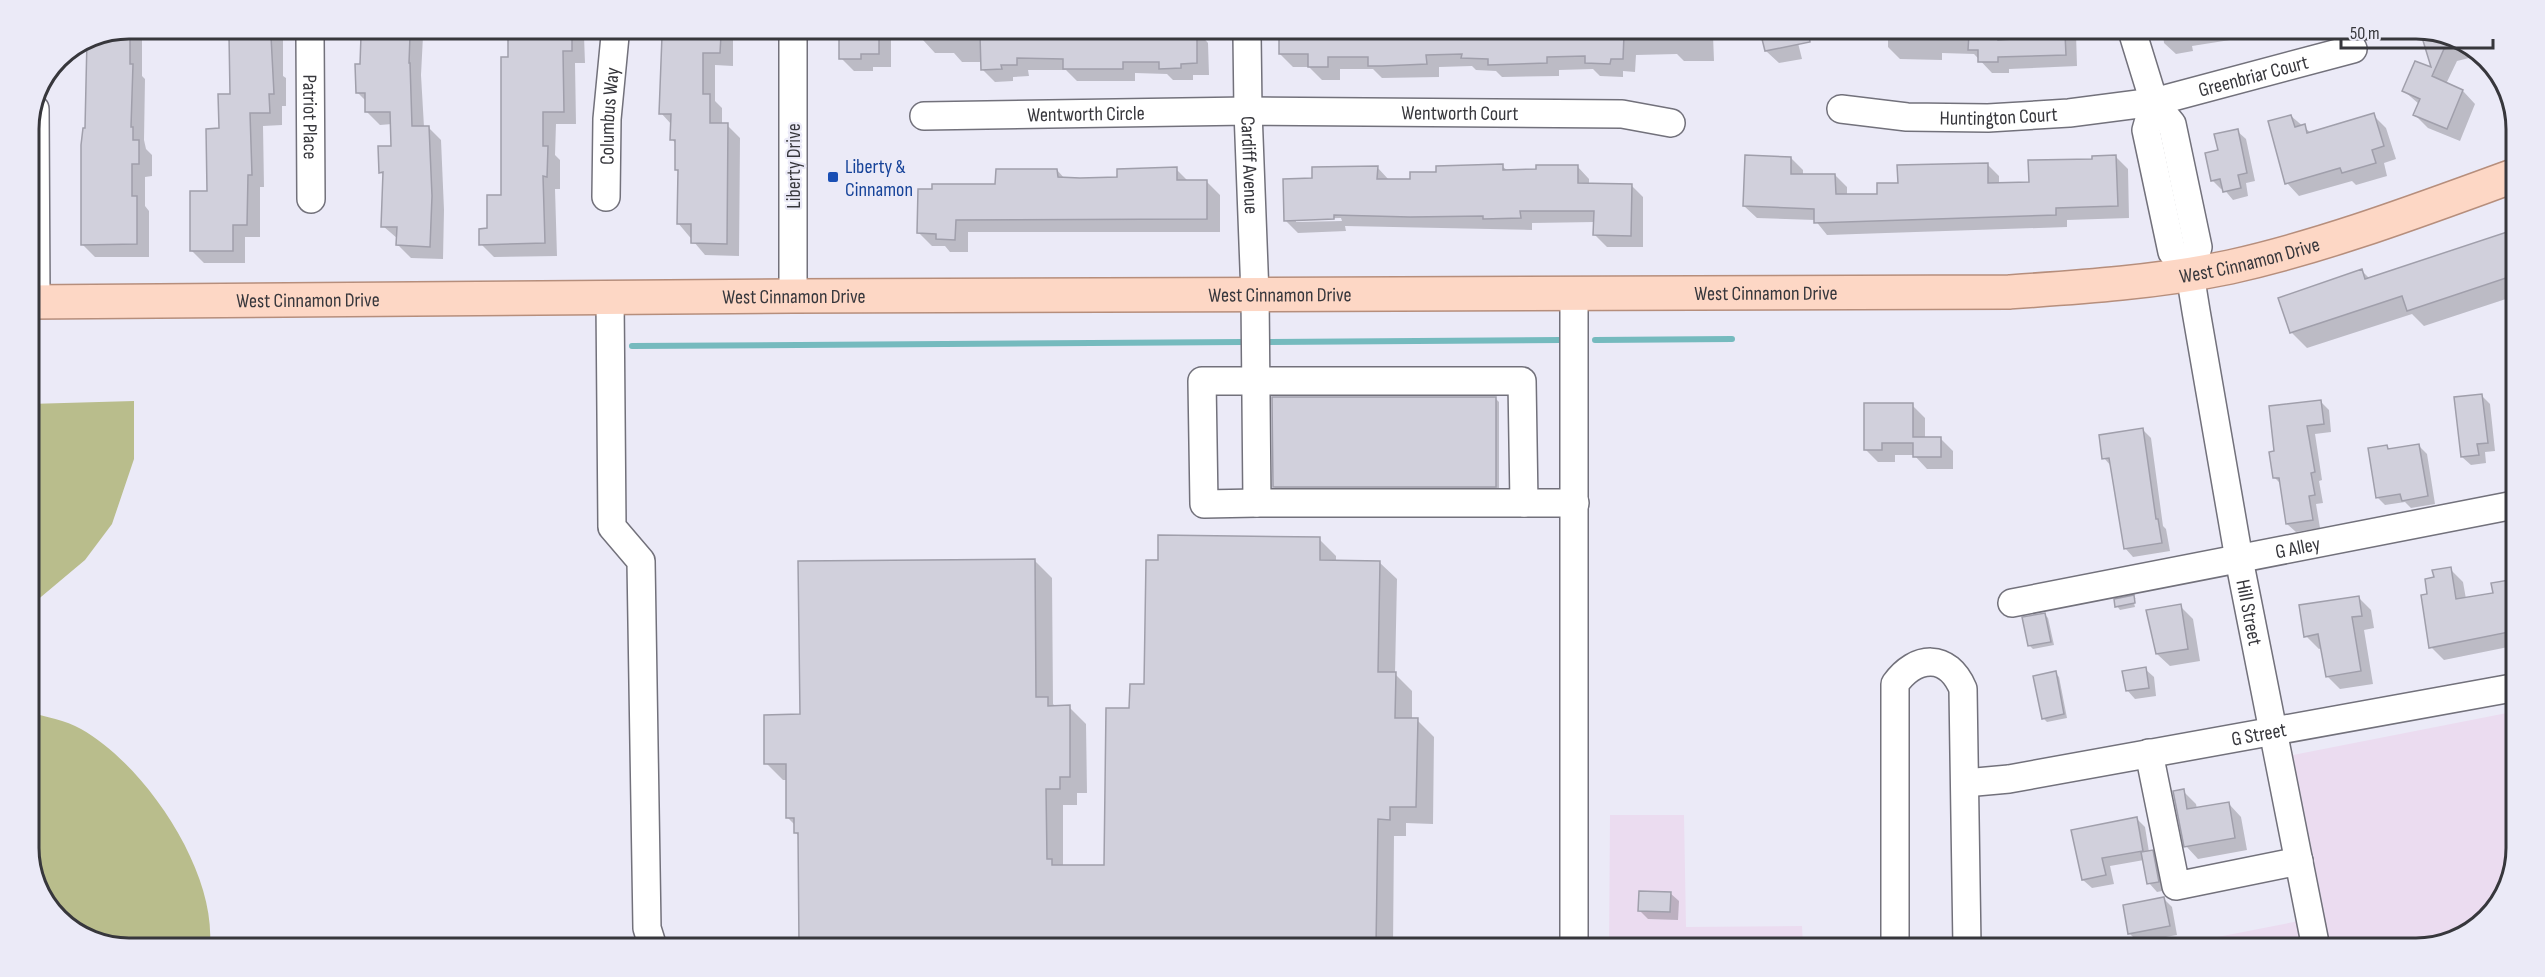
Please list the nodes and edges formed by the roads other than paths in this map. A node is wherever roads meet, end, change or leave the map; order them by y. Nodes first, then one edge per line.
1 (310, 39) edge
2 (615, 39) edge
3 (793, 39) edge
4 (1247, 39) edge
5 (2135, 39) edge
6 (2353, 49) dead end
7 (2154, 102) junction
8 (1841, 109) dead end
9 (1248, 111) junction
10 (924, 116) dead end
11 (1671, 123) dead end
12 (2506, 179) edge
13 (606, 197) dead end
14 (311, 199) dead end
15 (2190, 274) junction
16 (1574, 292) junction
17 (1255, 295) junction
18 (793, 296) junction
19 (610, 299) junction
20 (39, 302) edge
21 (1256, 381) junction
22 (1257, 503) junction
23 (1524, 503) junction
24 (1575, 503) junction
25 (2506, 507) edge
26 (2239, 559) junction
27 (2012, 603) dead end
28 (2506, 689) edge
29 (2273, 730) junction
30 (2149, 753) junction
31 (1965, 783) junction
32 (2299, 861) junction
33 (650, 938) edge
34 (1574, 938) edge
35 (1895, 938) edge
36 (1967, 938) edge
37 (2314, 938) edge

1 - 14 street, Patriot Place
2 - 13 street, Columbus Way
3 - 18 street, Liberty Drive
4 - 9 street, Cardiff Avenue
5 - 7 street, Hill Street
6 - 7 street, Greenbriar Court
7 - 8 street, Huntington Court
7 - 15 street, Hill Street
9 - 10 street, Wentworth Circle
9 - 11 street, Wentworth Court
9 - 17 street, Cardiff Avenue
12 - 15 main road, West Cinnamon Drive
15 - 16 main road, West Cinnamon Drive
15 - 26 street, Hill Street
16 - 17 main road, West Cinnamon Drive
16 - 24 street
17 - 18 main road, West Cinnamon Drive
17 - 21 street, Cardiff Avenue
18 - 19 main road, West Cinnamon Drive
19 - 20 main road, West Cinnamon Drive
19 - 33 street
21 - 22 street, Cardiff Avenue
21 - 22 street
21 - 23 street
22 - 23 street
23 - 24 street
24 - 34 street
25 - 26 street, G Alley
26 - 27 street, G Alley
26 - 29 street, Hill Street
28 - 29 street, G Street
29 - 30 street, G Street
29 - 32 street, Hill Street
30 - 31 street, G Street
30 - 32 street
31 - 35 street
31 - 36 street
32 - 37 street, Hill Street

